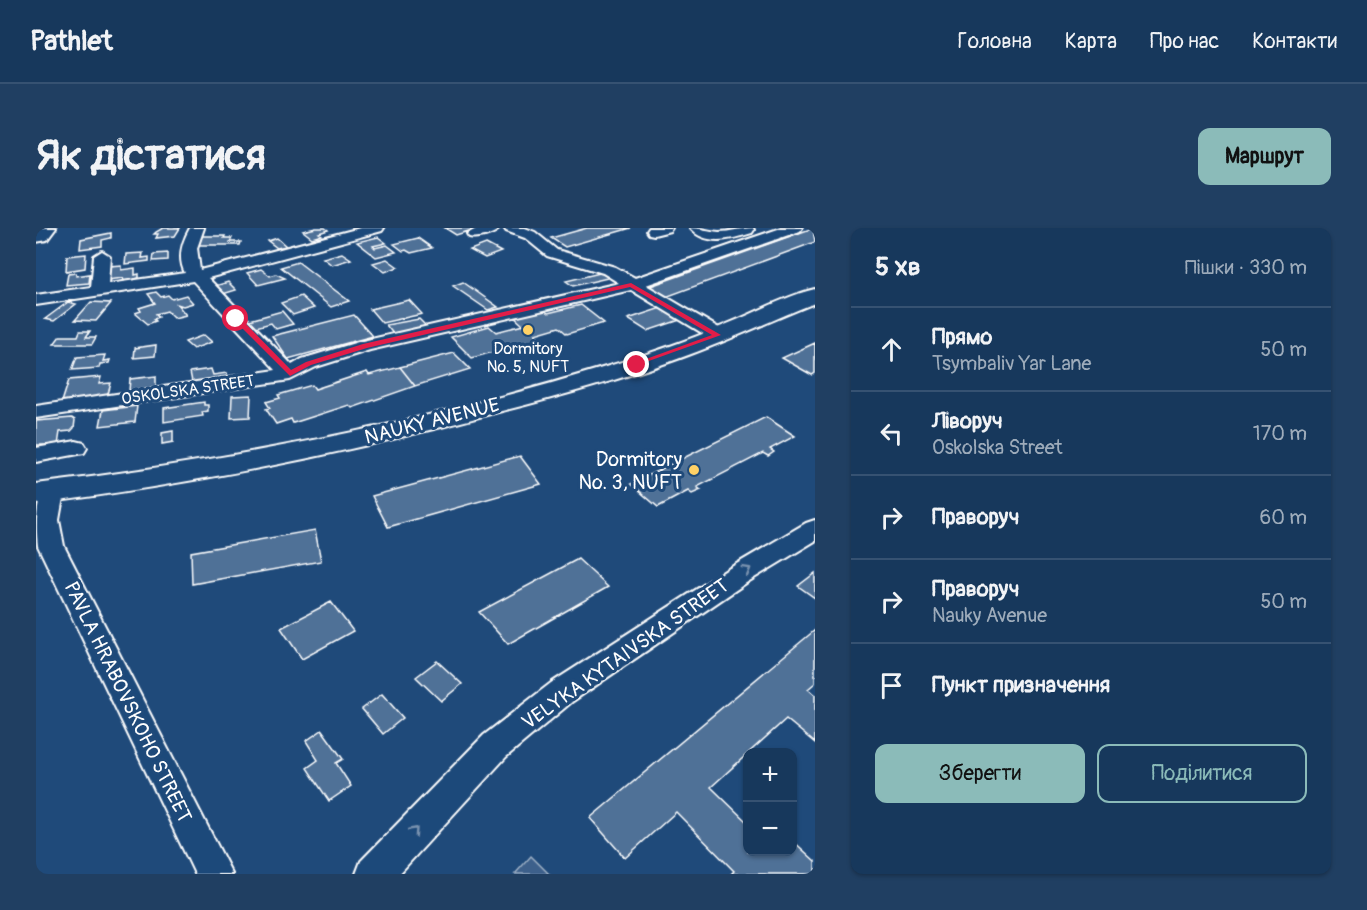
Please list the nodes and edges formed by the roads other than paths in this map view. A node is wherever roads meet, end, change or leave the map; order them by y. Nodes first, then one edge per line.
1 (49, 228) edge
2 (197, 228) edge
3 (377, 228) edge
4 (493, 228) edge
5 (511, 228) edge
6 (697, 228) edge
7 (755, 228) edge
8 (795, 228) edge
9 (548, 231) dead end
10 (770, 232) edge
11 (474, 234) dead end
12 (530, 236) junction
13 (36, 238) edge
14 (102, 256) dead end
15 (197, 276) junction
16 (624, 286) junction
17 (99, 292) junction
18 (815, 295) edge
19 (36, 300) edge
20 (718, 335) junction
21 (290, 374) junction
22 (36, 412) edge
23 (76, 448) dead end
24 (36, 455) edge
25 (44, 493) edge
26 (815, 529) edge
27 (214, 874) edge
28 (374, 874) edge

1 - 13 street
2 - 15 street
3 - 15 street
4 - 11 street
5 - 12 street
6 - 7 street
8 - 10 street, OSKOLSKA STREET
9 - 12 street
10 - 16 street, OSKOLSKA STREET
12 - 16 street
14 - 17 street
15 - 17 street
15 - 21 street
16 - 20 street
16 - 21 street, OSKOLSKA STREET
17 - 19 street
18 - 20 main road, NAUKY AVENUE
20 - 25 main road, NAUKY AVENUE
21 - 22 street, OSKOLSKA STREET
23 - 24 street
25 - 27 street, PAVLA HRABOVSKOHO STREET
28 -> 26 street, VELYKA KYTAIVSKA STREET

